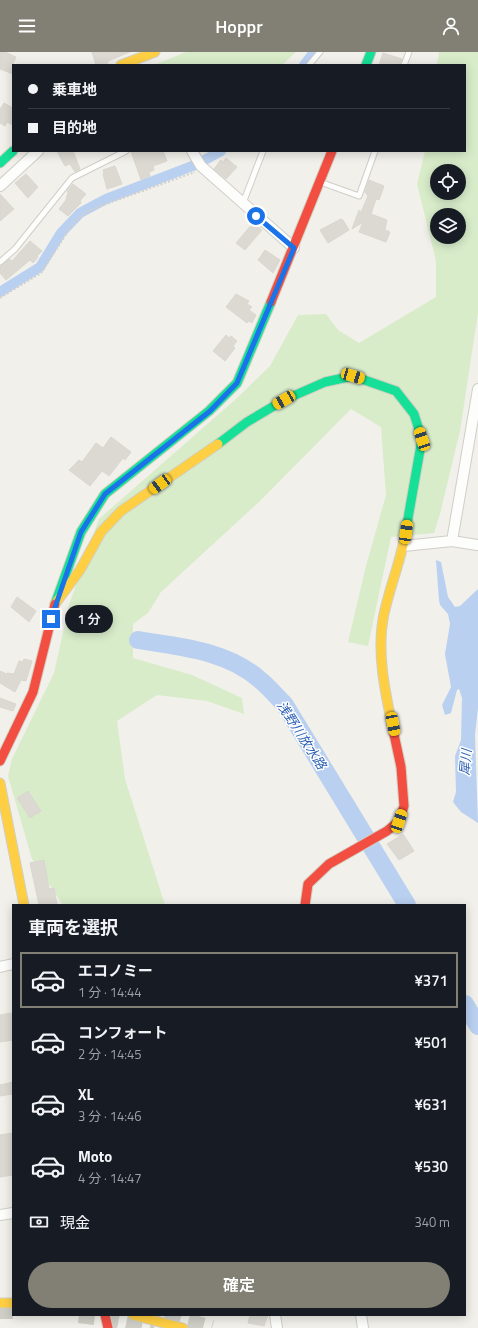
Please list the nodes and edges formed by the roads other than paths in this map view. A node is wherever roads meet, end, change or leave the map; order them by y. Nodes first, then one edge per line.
1 (155, 52) edge
2 (320, 52) edge
3 (371, 52) edge
4 (409, 52) edge
5 (139, 54) edge
6 (123, 64) edge
7 (310, 64) edge
8 (366, 64) edge
9 (404, 64) edge
10 (12, 151) edge
11 (37, 152) edge
12 (124, 152) edge
13 (193, 152) edge
14 (263, 152) edge
15 (332, 152) edge
16 (374, 152) edge
17 (0, 163) edge
18 (320, 182) junction
19 (0, 186) edge
20 (243, 203) junction
21 (294, 248) junction
22 (0, 262) edge
23 (478, 389) edge
24 (452, 541) junction
25 (477, 545) dead end
26 (404, 546) junction
27 (55, 604) junction
28 (0, 761) edge
29 (0, 783) edge
30 (24, 904) edge
31 (305, 904) edge
32 (12, 964) edge
33 (0, 967) edge
34 (12, 1213) edge
35 (0, 1215) edge
36 (0, 1303) edge
37 (12, 1303) edge
38 (105, 1316) edge
39 (137, 1316) edge
40 (275, 1316) edge
41 (361, 1316) edge
42 (108, 1328) edge
43 (183, 1328) edge
44 (277, 1328) edge
45 (363, 1328) edge

1 - 5 street
2 - 7 lane
3 - 8 street
4 - 9 lane
5 - 6 street
10 - 17 street
11 - 19 street
12 - 22 lane
13 - 20 street
14 - 20 lane
15 - 18 street
16 - 18 lane
18 - 21 street
20 - 21 street
21 - 27 street
23 - 24 street
24 - 25 street
24 - 26 street
26 - 27 street
26 - 31 street
27 - 28 street
29 - 30 street
32 - 33 street
34 - 35 street
36 - 37 street
38 - 42 street
39 - 43 street
40 - 44 street
41 - 45 street

